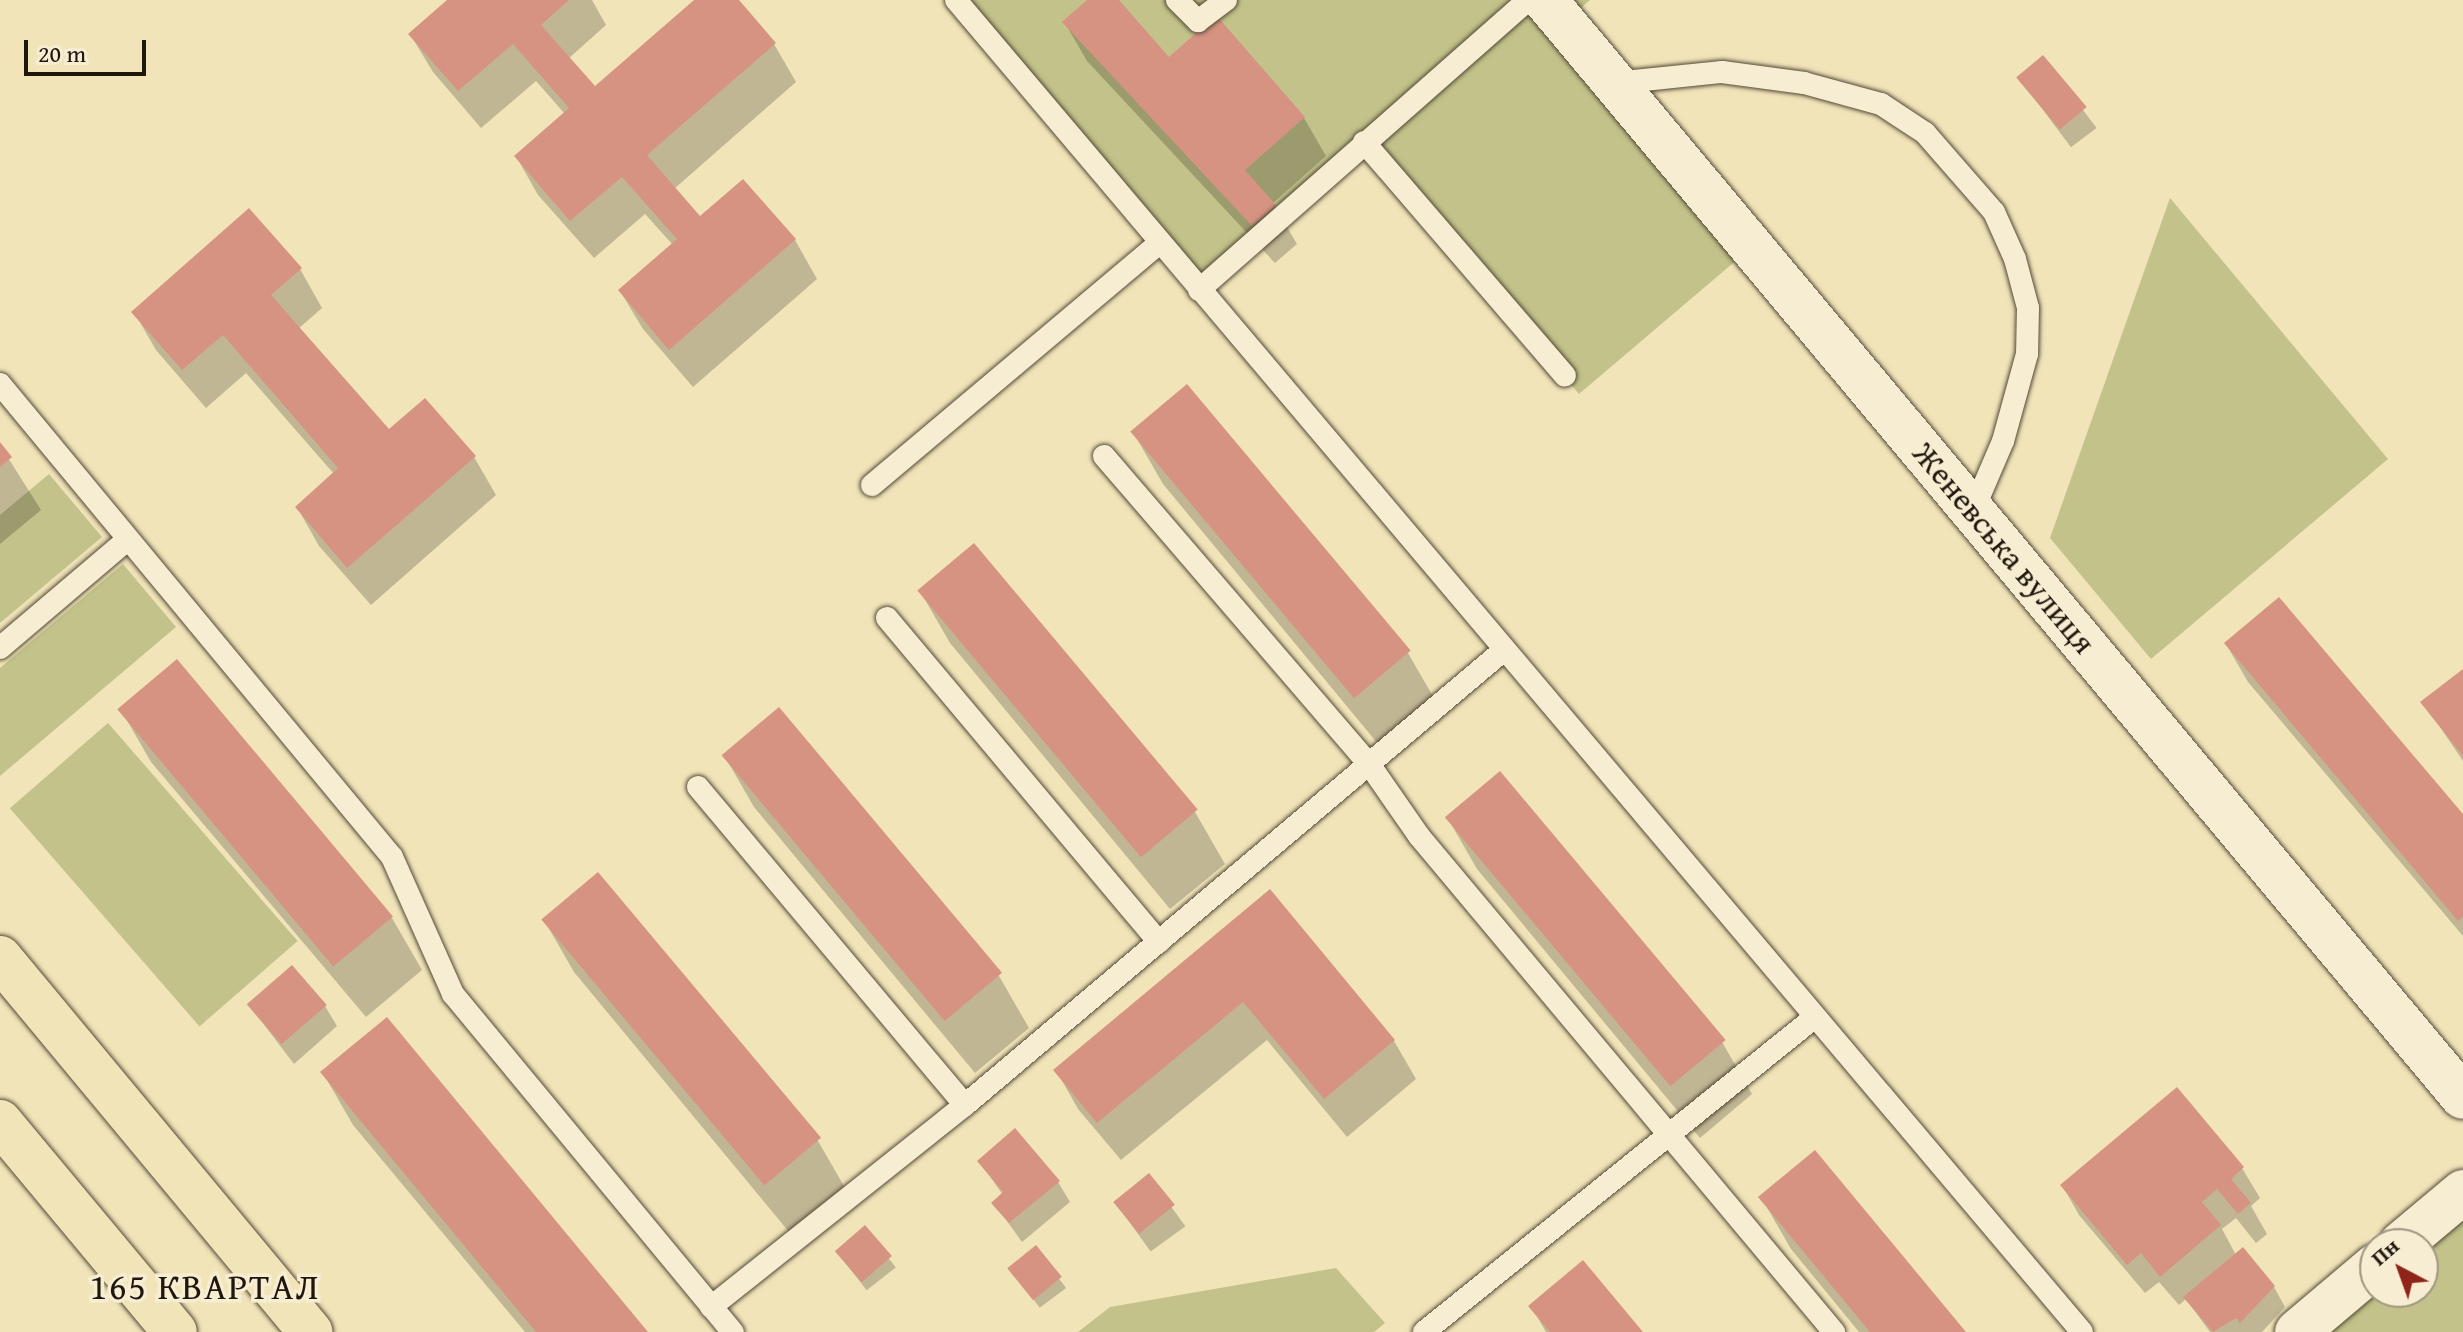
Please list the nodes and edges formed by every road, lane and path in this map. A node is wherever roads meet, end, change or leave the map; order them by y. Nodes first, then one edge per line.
1 (956, 0) edge
2 (1177, 0) edge
3 (1226, 0) edge
4 (1528, 0) edge
5 (1545, 0) edge
6 (1615, 83) junction
7 (1364, 142) junction
8 (1159, 243) junction
9 (1199, 290) junction
10 (1565, 376) dead end
11 (0, 384) edge
12 (1104, 456) dead end
13 (872, 485) dead end
14 (1973, 511) junction
15 (127, 540) junction
16 (887, 618) dead end
17 (0, 648) edge
18 (1504, 650) junction
19 (1369, 764) junction
20 (698, 787) dead end
21 (1159, 942) junction
22 (0, 958) edge
23 (1815, 1017) junction
24 (2463, 1097) edge
25 (965, 1105) junction
26 (0, 1122) edge
27 (1668, 1134) junction
28 (2463, 1192) edge
29 (2420, 1228) edge
30 (2359, 1280) edge
31 (711, 1307) junction
32 (1452, 1324) edge
33 (175, 1332) edge
34 (311, 1332) edge
35 (733, 1332) edge
36 (1424, 1332) edge
37 (1834, 1332) edge
38 (2082, 1332) edge
39 (2297, 1332) edge

1 - 8 lane
2 - 3 lane
4 - 7 lane
5 - 6 street, Женевська вулиця
6 - 14 street, Женевська вулиця
6 - 14 lane
7 - 9 lane
7 - 10 lane
8 - 9 lane
8 - 13 lane
9 - 18 lane
11 - 15 lane
12 - 19 lane
14 - 24 street, Женевська вулиця
15 - 17 lane
15 - 31 lane
16 - 21 lane
18 - 19 lane
18 - 23 lane
19 - 21 lane
19 - 27 lane
20 - 25 lane
21 - 25 lane
22 - 34 main road
23 - 27 lane
23 - 38 lane
25 - 31 lane
26 - 33 main road
27 - 32 lane
27 - 37 lane
28 - 29 street
30 - 39 street
31 - 35 lane
32 - 36 lane

